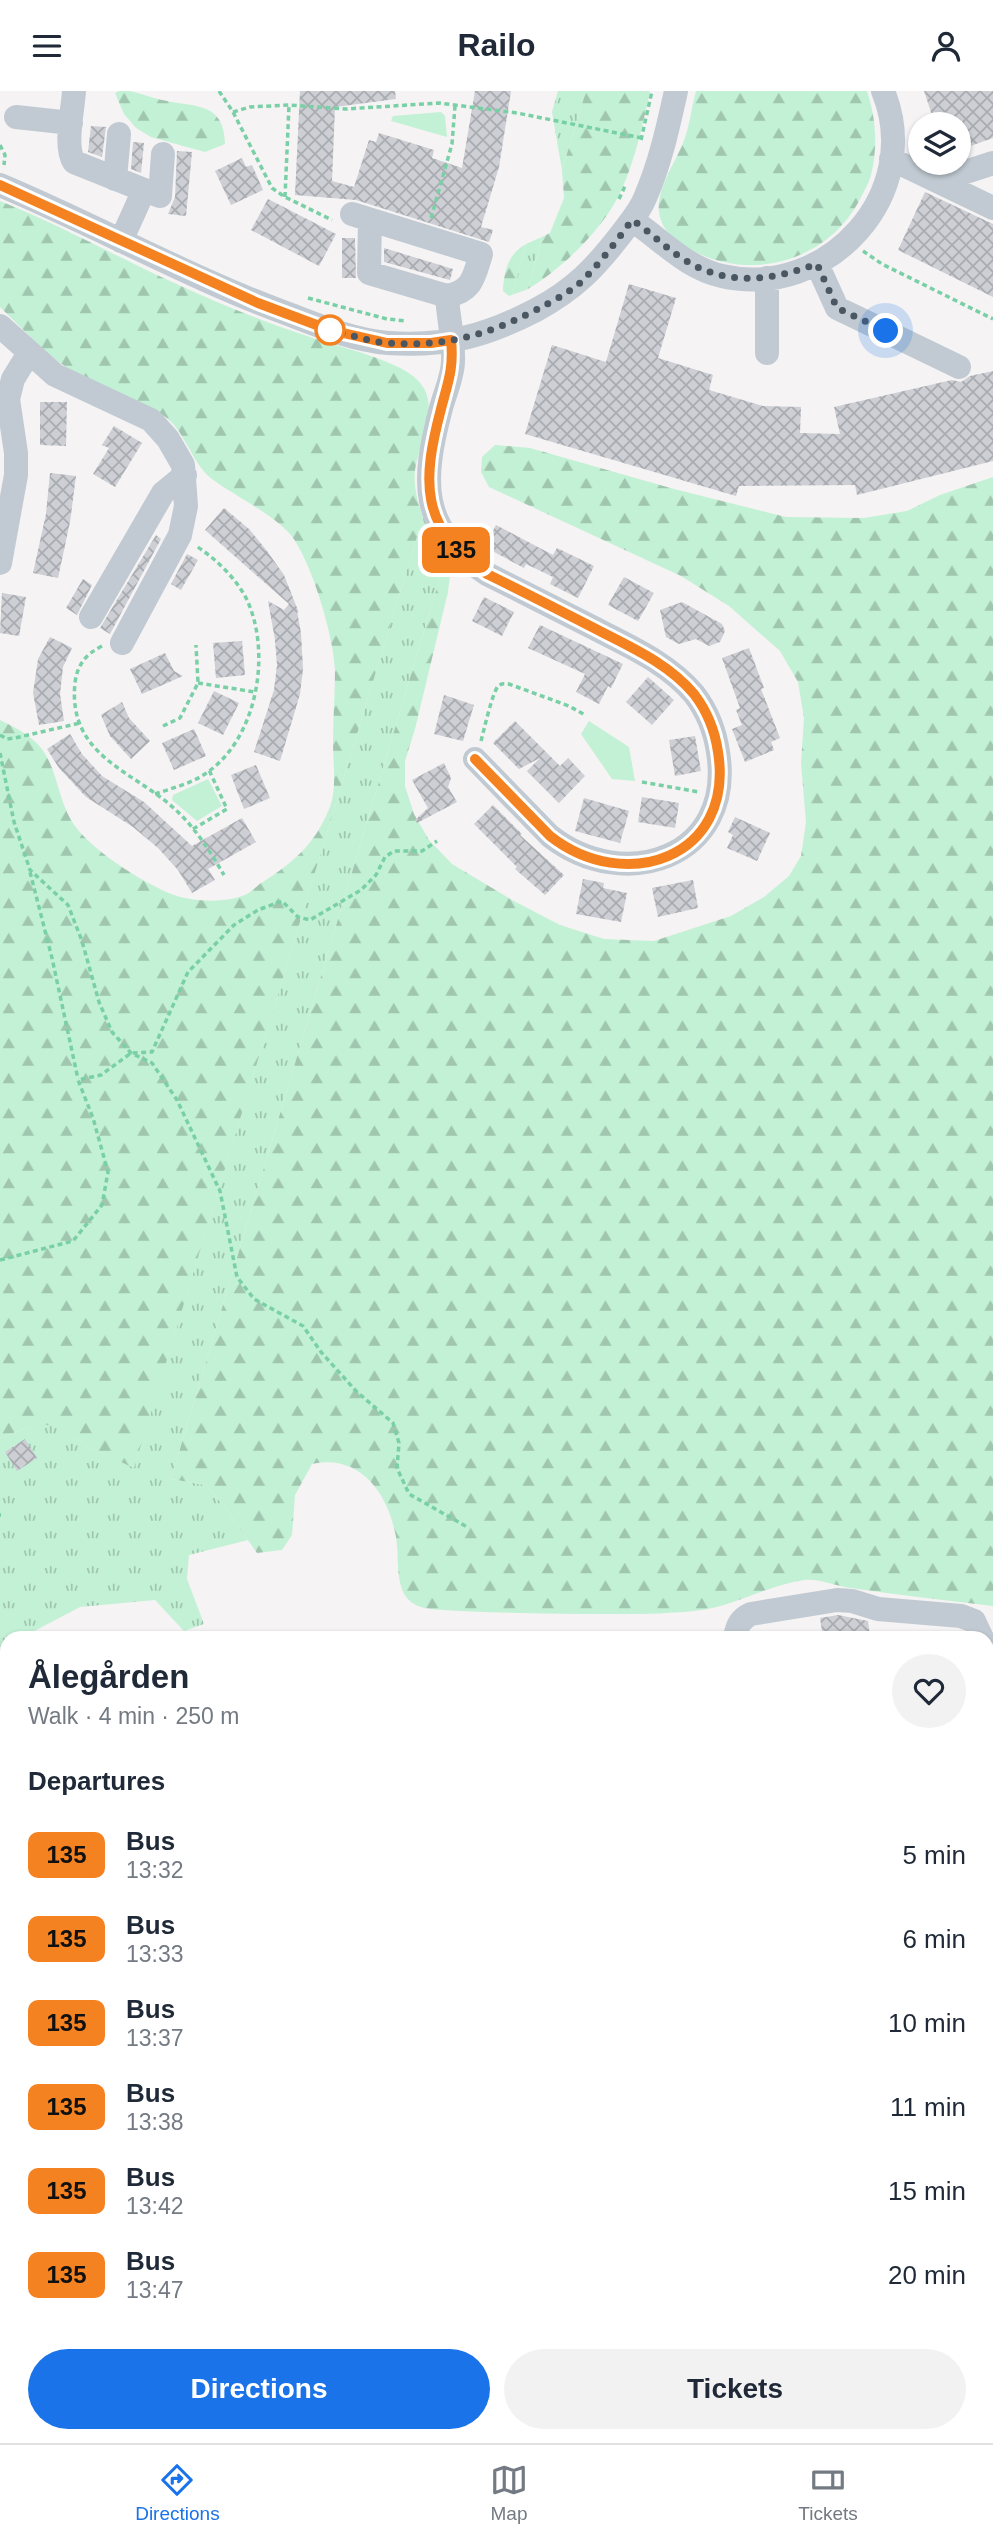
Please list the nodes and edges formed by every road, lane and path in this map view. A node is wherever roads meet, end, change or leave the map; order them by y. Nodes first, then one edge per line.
1 (74, 91) edge
2 (219, 91) edge
3 (676, 91) edge
4 (883, 91) edge
5 (289, 104) junction
6 (454, 105) junction
7 (233, 112) junction
8 (16, 117) dead end
9 (71, 123) junction
10 (119, 134) dead end
11 (642, 138) dead end
12 (0, 145) edge
13 (163, 153) dead end
14 (891, 159) junction
15 (993, 163) edge
16 (2, 175) edge
17 (115, 179) junction
18 (938, 181) junction
19 (144, 190) junction
20 (285, 197) junction
21 (993, 208) edge
22 (361, 217) junction
23 (632, 220) junction
24 (426, 237) junction
25 (852, 240) junction
26 (121, 241) junction
27 (817, 264) junction
28 (767, 278) junction
29 (447, 296) junction
30 (993, 319) edge
31 (0, 326) edge
32 (451, 340) junction
33 (29, 353) junction
34 (767, 353) dead end
35 (959, 366) dead end
36 (185, 475) junction
37 (180, 535) junction
38 (0, 563) edge
39 (91, 617) dead end
40 (122, 643) joint
41 (196, 645) dead end
42 (198, 683) junction
43 (255, 692) junction
44 (585, 715) dead end
45 (79, 723) junction
46 (163, 726) dead end
47 (0, 735) edge
48 (0, 753) edge
49 (475, 759) joint
50 (209, 770) junction
51 (642, 782) dead end
52 (155, 794) junction
53 (718, 795) junction
54 (193, 829) junction
55 (437, 841) dead end
56 (30, 870) junction
57 (224, 875) dead end
58 (131, 1053) junction
59 (78, 1080) junction
60 (0, 1260) edge
61 (469, 1528) dead end
62 (736, 1631) edge
63 (979, 1631) edge

1 - 9 street
2 - 7 path
3 - 23 street
4 - 14 street
5 - 6 path
5 - 7 path
5 - 20 path
6 - 11 path
6 - 24 path
7 - 20 path
8 - 9 street
9 - 17 street
10 - 17 street
12 - 16 path
13 - 19 street
14 - 18 street
14 - 25 street
15 - 18 street
16 - 26 street
17 - 19 street
18 - 21 street
19 - 26 street
20 - 22 path
22 - 24 street
22 - 29 street
23 - 28 street
23 - 32 street
24 - 29 street
25 - 27 street
25 - 30 path
26 - 32 street
27 - 28 street
27 - 35 street
28 - 34 street
29 - 32 street
31 - 33 street
32 - 53 street
33 - 36 street
33 - 38 street
36 - 37 street
36 - 39 street
37 - 40 street
37 - 43 path
40 - 45 path
41 - 42 path
42 - 43 path
42 - 46 path
43 - 50 path
44 - 49 path
45 - 47 path
45 - 52 path
48 - 56 path
49 - 53 street
50 - 52 path
50 - 54 path
51 - 53 path
52 - 54 path
54 - 57 path
55 - 58 path
56 - 58 path
56 - 59 path
58 - 59 path
58 - 61 path
59 - 60 path
62 - 63 street

